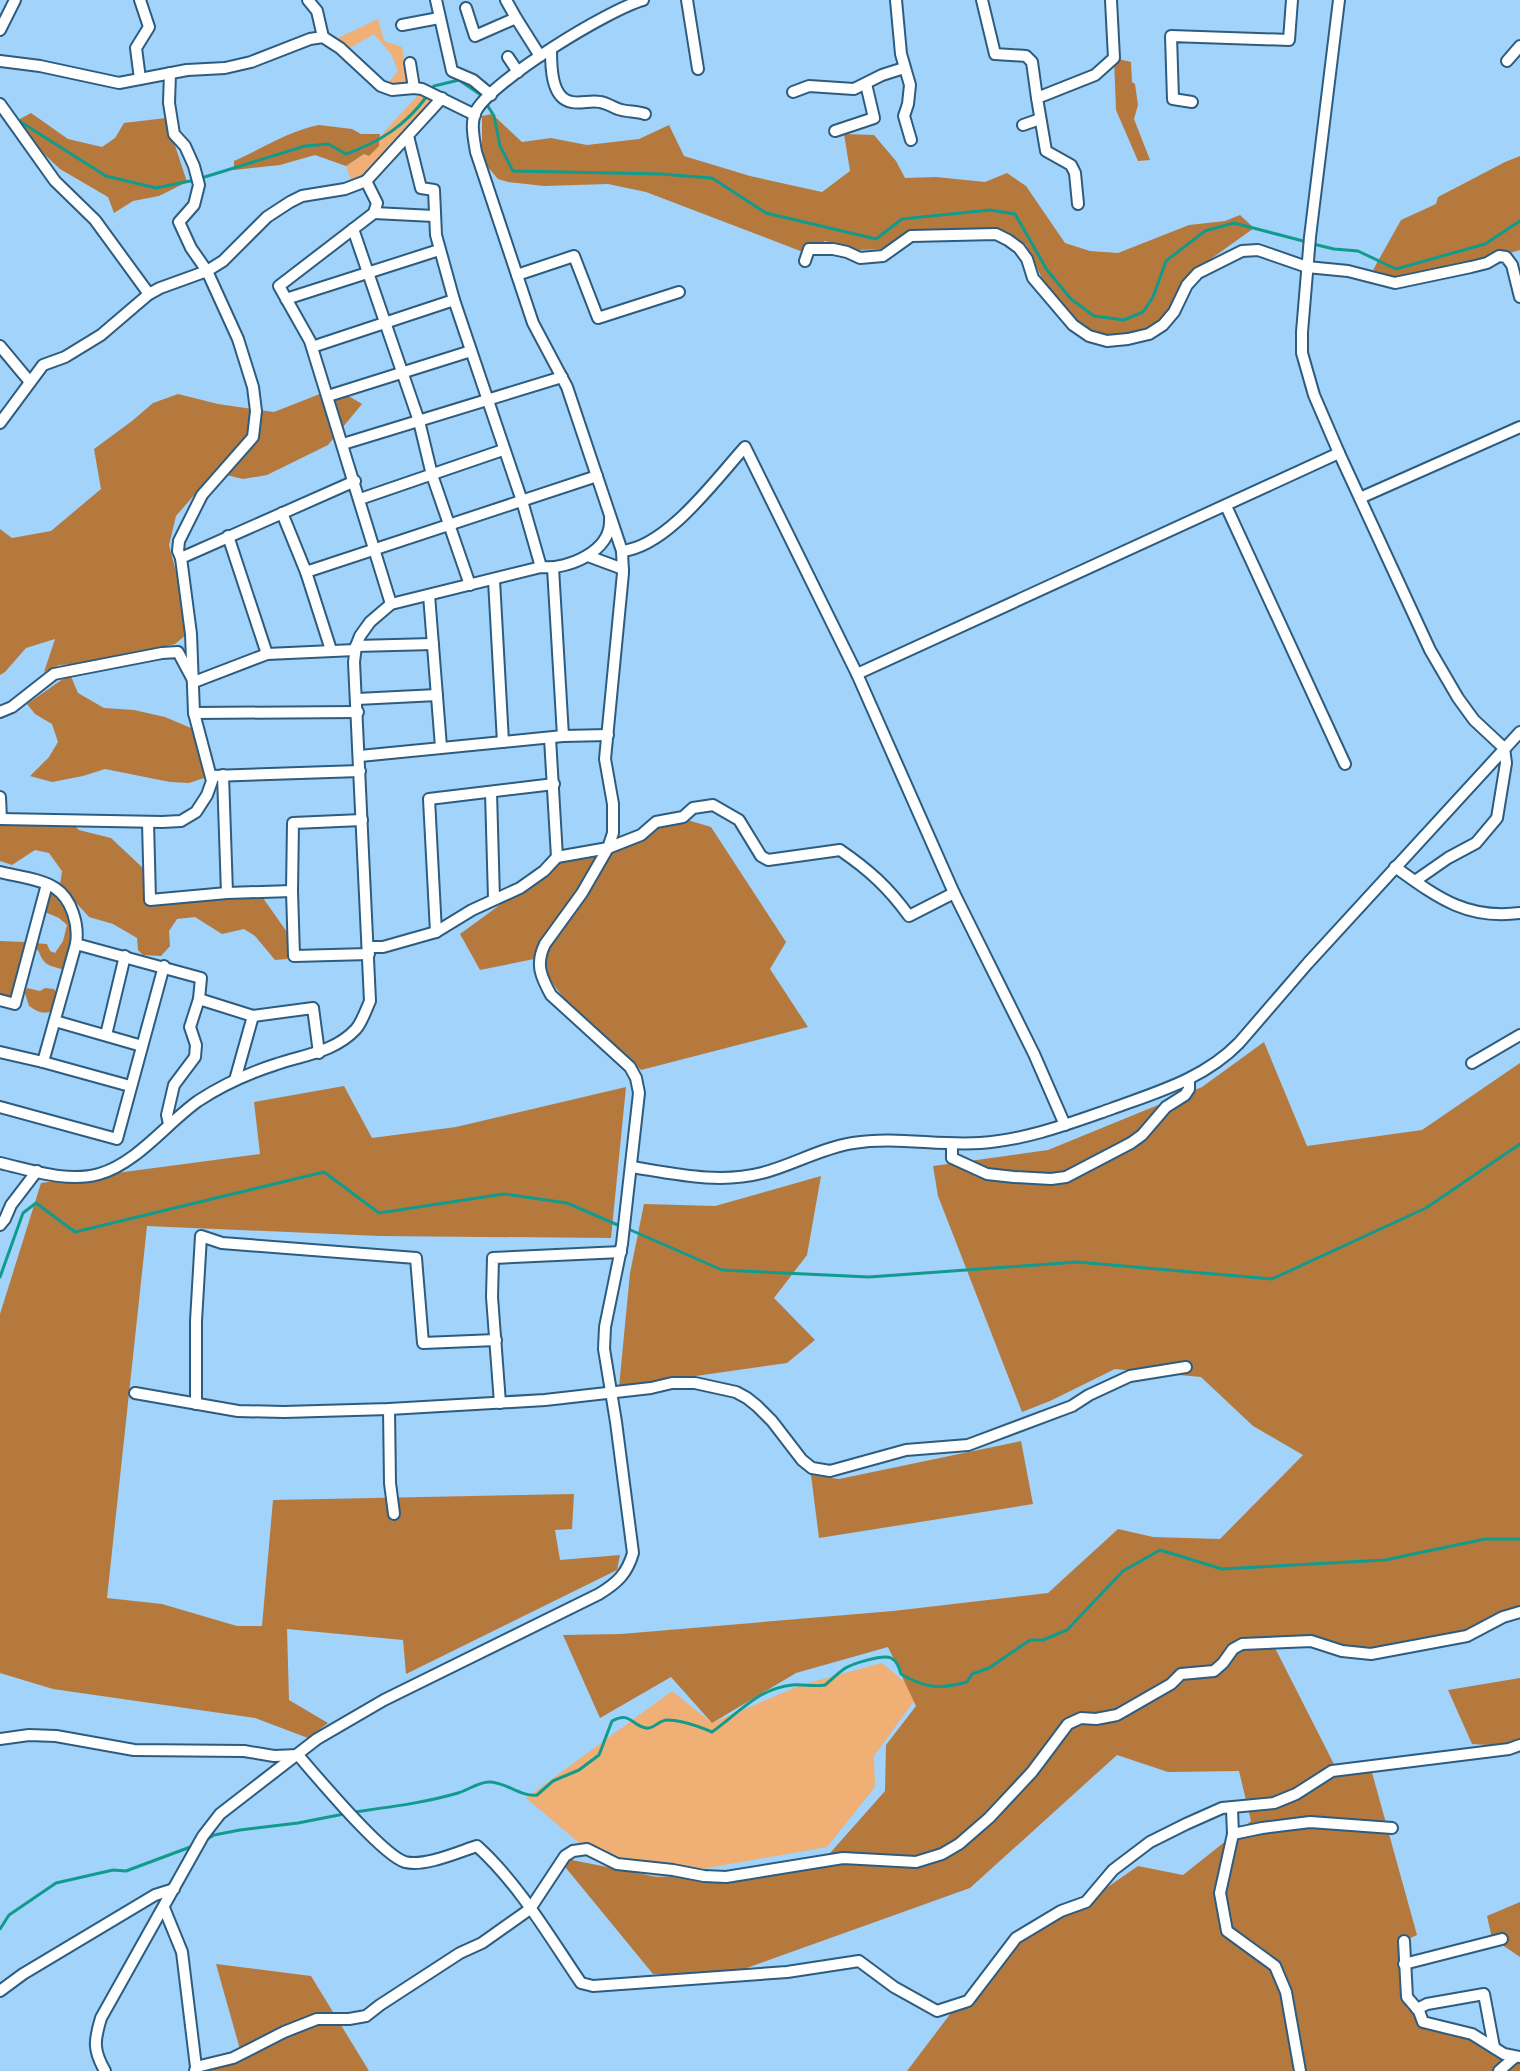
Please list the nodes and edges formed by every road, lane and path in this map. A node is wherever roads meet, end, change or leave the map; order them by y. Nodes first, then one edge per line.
1 (15, 0) edge
2 (140, 0) edge
3 (308, 0) edge
4 (436, 0) edge
5 (507, 0) edge
6 (641, 0) edge
7 (687, 0) edge
8 (896, 0) edge
9 (982, 0) edge
10 (1110, 0) edge
11 (1292, 0) edge
12 (1339, 0) edge
13 (465, 8) dead end
14 (439, 18) junction
15 (516, 18) junction
16 (402, 25) dead end
17 (0, 30) edge
18 (323, 37) junction
19 (1520, 46) edge
20 (551, 50) junction
21 (540, 56) junction
22 (508, 57) dead end
23 (0, 61) edge
24 (1507, 61) dead end
25 (410, 63) dead end
26 (904, 68) junction
27 (698, 69) dead end
28 (518, 72) junction
29 (170, 73) junction
30 (140, 79) junction
31 (866, 84) junction
32 (418, 88) junction
33 (793, 92) dead end
34 (491, 95) junction
35 (438, 97) junction
36 (1037, 98) junction
37 (1192, 102) dead end
38 (2, 108) edge
39 (645, 114) dead end
40 (475, 115) junction
41 (1040, 119) junction
42 (1023, 125) dead end
43 (835, 131) dead end
44 (408, 136) junction
45 (911, 140) dead end
46 (366, 181) junction
47 (1078, 204) dead end
48 (374, 213) junction
49 (434, 216) junction
50 (353, 229) junction
51 (439, 250) junction
52 (805, 261) dead end
53 (1307, 264) junction
54 (207, 272) junction
55 (367, 272) junction
56 (517, 275) junction
57 (679, 292) dead end
58 (149, 294) junction
59 (1520, 297) edge
60 (286, 299) junction
61 (453, 300) junction
62 (385, 322) junction
63 (0, 346) edge
64 (312, 347) junction
65 (471, 351) junction
66 (402, 373) junction
67 (562, 377) junction
68 (30, 382) junction
69 (328, 396) junction
70 (489, 401) junction
71 (0, 421) edge
72 (419, 421) junction
73 (1520, 427) edge
74 (343, 444) junction
75 (503, 450) junction
76 (1339, 453) junction
77 (432, 475) junction
78 (597, 476) junction
79 (354, 481) junction
80 (1360, 498) junction
81 (360, 499) junction
82 (522, 501) junction
83 (1226, 506) junction
84 (610, 510) junction
85 (282, 513) junction
86 (448, 524) junction
87 (228, 536) junction
88 (374, 551) junction
89 (622, 551) junction
90 (588, 556) junction
91 (181, 558) junction
92 (541, 567) junction
93 (553, 568) junction
94 (623, 569) junction
95 (306, 572) junction
96 (494, 580) junction
97 (470, 585) junction
98 (429, 596) junction
99 (391, 604) junction
100 (433, 644) junction
101 (355, 648) junction
102 (331, 650) junction
103 (267, 654) junction
104 (857, 674) junction
105 (194, 682) junction
106 (437, 695) junction
107 (357, 699) junction
108 (0, 712) edge
109 (358, 712) junction
110 (194, 713) junction
111 (1520, 732) edge
112 (608, 735) junction
113 (563, 736) junction
114 (550, 738) junction
115 (502, 742) junction
116 (441, 747) junction
117 (1504, 748) junction
118 (360, 756) junction
119 (1346, 764) dead end
120 (360, 771) junction
121 (217, 775) junction
122 (554, 784) junction
123 (491, 792) junction
124 (0, 797) edge
125 (0, 819) edge
126 (362, 820) junction
127 (148, 822) junction
128 (608, 848) junction
129 (557, 857) junction
130 (1395, 867) junction
131 (0, 872) edge
132 (1415, 881) junction
133 (47, 884) junction
134 (292, 891) junction
135 (227, 893) junction
136 (954, 893) junction
137 (494, 899) junction
138 (1520, 913) edge
139 (436, 932) junction
140 (76, 944) junction
141 (369, 951) junction
142 (126, 956) junction
143 (164, 966) junction
144 (199, 999) junction
145 (0, 1000) edge
146 (253, 1016) junction
147 (55, 1021) junction
148 (106, 1035) junction
149 (1520, 1035) edge
150 (142, 1046) junction
151 (0, 1052) edge
152 (319, 1053) junction
153 (43, 1062) junction
154 (1472, 1063) dead end
155 (1189, 1079) junction
156 (235, 1080) junction
157 (130, 1086) junction
158 (0, 1107) edge
159 (169, 1125) junction
160 (1065, 1125) junction
161 (952, 1144) junction
162 (0, 1163) edge
163 (632, 1167) junction
164 (37, 1171) junction
165 (0, 1225) edge
166 (622, 1248) junction
167 (496, 1340) junction
168 (1186, 1367) dead end
169 (135, 1393) dead end
170 (610, 1393) junction
171 (500, 1403) junction
172 (196, 1404) junction
173 (389, 1409) junction
174 (394, 1514) dead end
175 (1520, 1612) edge
176 (0, 1739) edge
177 (1520, 1745) edge
178 (298, 1755) junction
179 (1232, 1809) junction
180 (1392, 1828) dead end
181 (1233, 1834) junction
182 (174, 1889) junction
183 (164, 1908) junction
184 (530, 1909) junction
185 (1502, 1939) dead end
186 (1404, 1941) dead end
187 (1404, 1964) junction
188 (0, 1991) edge
189 (1417, 2009) junction
190 (1494, 2047) junction
191 (1518, 2057) edge
192 (196, 2069) edge
193 (105, 2071) edge
194 (1300, 2071) edge
195 (1499, 2071) edge

1 - 17 street
2 - 30 street
3 - 18 street
4 - 14 street
5 - 15 street
6 - 20 street
7 - 27 street
8 - 26 street
9 - 36 street
10 - 36 street
11 - 37 street
12 - 53 street
13 - 15 street
14 - 16 street
14 - 34 street
15 - 21 street
18 - 29 street
18 - 32 street
19 - 24 street
20 - 21 street
20 - 39 street
21 - 28 street
22 - 28 street
23 - 30 street
25 - 32 street
26 - 31 street
26 - 45 street
28 - 34 street
29 - 30 street
29 - 54 street
31 - 33 street
31 - 43 street
32 - 35 street
34 - 40 street
35 - 40 street
35 - 44 street
36 - 41 street
38 - 58 street
40 - 56 street
41 - 42 street
41 - 47 street
44 - 46 street
44 - 49 street
46 - 48 street
46 - 54 street
48 - 49 street
48 - 50 street
49 - 51 street
50 - 55 street
50 - 60 street
51 - 55 street
51 - 61 street
52 - 53 street
53 - 59 street
53 - 76 street
54 - 58 street
54 - 91 street
55 - 60 street
55 - 62 street
56 - 57 street
56 - 67 street
58 - 68 street
60 - 64 street
61 - 62 street
61 - 65 street
62 - 64 street
62 - 66 street
63 - 68 street
64 - 69 street
65 - 66 street
65 - 70 street
66 - 69 street
66 - 72 street
67 - 70 street
67 - 78 street
68 - 71 street
69 - 74 street
70 - 72 street
70 - 75 street
72 - 74 street
72 - 77 street
73 - 80 street
74 - 79 street
75 - 77 street
75 - 82 street
76 - 80 street
76 - 83 street
77 - 81 street
77 - 86 street
78 - 82 street
78 - 84 street
79 - 81 street
79 - 85 street
80 - 117 street
81 - 88 street
82 - 86 street
82 - 92 street
83 - 104 street
83 - 119 street
84 - 89 street
84 - 90 street
85 - 87 street
85 - 95 street
86 - 88 street
86 - 97 street
87 - 91 street
87 - 103 street
88 - 95 street
88 - 99 street
89 - 94 street
89 - 104 street
90 - 93 street
90 - 94 street
91 - 105 street
92 - 93 street
92 - 96 street
93 - 113 street
94 - 112 street
95 - 102 street
96 - 97 street
96 - 115 street
97 - 98 street
98 - 99 street
98 - 100 street
99 - 101 street
100 - 101 street
100 - 106 street
101 - 102 street
101 - 107 street
102 - 103 street
103 - 105 street
104 - 136 street
105 - 108 street
105 - 110 street
106 - 107 street
106 - 116 street
107 - 109 street
109 - 110 street
109 - 118 street
110 - 121 street
111 - 117 street
112 - 113 street
112 - 128 street
113 - 114 street
114 - 115 street
114 - 122 street
115 - 116 street
116 - 118 street
117 - 130 street
117 - 132 street
118 - 120 street
120 - 121 street
120 - 126 street
121 - 127 street
121 - 135 street
122 - 123 street
122 - 129 street
123 - 137 street
123 - 139 street
124 - 125 street
125 - 127 street
126 - 134 street
126 - 141 street
127 - 135 street
128 - 129 street
128 - 136 street
128 - 163 street
129 - 137 street
130 - 132 street
130 - 155 street
131 - 133 street
132 - 138 street
133 - 140 street
133 - 145 street
134 - 135 street
134 - 141 street
136 - 160 street
137 - 139 street
139 - 141 street
140 - 142 street
140 - 147 street
141 - 152 street
142 - 143 street
142 - 148 street
143 - 144 street
143 - 150 street
144 - 146 street
144 - 159 street
146 - 152 street
146 - 156 street
147 - 148 street
147 - 153 street
148 - 150 street
149 - 154 street
150 - 157 street
151 - 153 street
152 - 156 street
153 - 157 street
155 - 160 street
155 - 161 street
156 - 159 street
157 - 158 street
159 - 164 street
160 - 161 street
161 - 163 street
162 - 164 street
163 - 166 street
164 - 165 street
166 - 167 street
166 - 170 street
167 - 171 street
167 - 172 street
168 - 170 street
169 - 172 street
170 - 171 street
170 - 178 street
171 - 173 street
172 - 173 street
173 - 174 street
175 - 184 street
176 - 178 street
177 - 179 street
178 - 182 street
178 - 184 street
179 - 181 street
179 - 184 street
180 - 181 street
181 - 194 street
182 - 183 street
182 - 188 street
183 - 192 street
183 - 193 street
184 - 192 street
185 - 187 street
186 - 187 street
187 - 189 street
189 - 190 street
189 - 190 street
190 - 191 street
191 - 195 street

